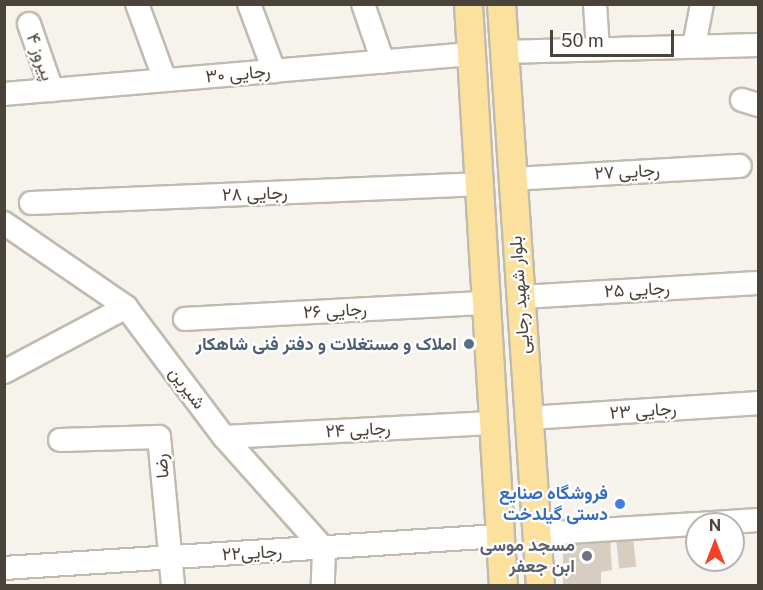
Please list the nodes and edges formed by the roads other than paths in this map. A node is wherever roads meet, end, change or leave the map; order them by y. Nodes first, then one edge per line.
1 (137, 4) edge
2 (249, 4) edge
3 (363, 4) edge
4 (468, 4) edge
5 (501, 4) edge
6 (596, 4) edge
7 (702, 4) edge
8 (29, 24) dead end
9 (759, 45) edge
10 (694, 46) junction
11 (598, 49) junction
12 (504, 52) junction
13 (471, 54) junction
14 (383, 62) junction
15 (274, 71) junction
16 (165, 81) junction
17 (52, 90) junction
18 (4, 94) edge
19 (740, 166) dead end
20 (513, 179) junction
21 (478, 184) junction
22 (32, 203) dead end
23 (7, 229) edge
24 (754, 283) dead end
25 (520, 297) junction
26 (485, 303) junction
27 (126, 307) junction
28 (185, 319) dead end
29 (4, 372) edge
30 (759, 403) edge
31 (528, 418) junction
32 (491, 423) junction
33 (224, 437) junction
34 (60, 440) dead end
35 (685, 525) edge
36 (536, 534) junction
37 (500, 536) junction
38 (324, 549) junction
39 (170, 558) junction
40 (12, 573) edge
41 (173, 585) edge
42 (323, 585) edge
43 (503, 585) edge
44 (540, 585) edge

1 - 16 street
2 - 15 street
3 - 14 street
4 - 13 main road, بلوار شهید رجایی
5 - 12 main road, بلوار شهید رجایی
6 - 11 street
7 - 10 street
8 - 17 street, پیروز ۴
9 - 10 street
10 - 11 street
11 - 12 street
12 - 20 main road, بلوار شهید رجایی
13 - 14 street, رجایی ۳۰
13 - 21 main road, بلوار شهید رجایی
14 - 15 street, رجایی ۳۰
15 - 16 street, رجایی ۳۰
16 - 17 street, رجایی ۳۰
17 - 18 street, رجایی ۳۰
19 - 20 street, رجایی ۲۷
20 - 25 main road, بلوار شهید رجایی
21 - 22 street, رجایی ۲۸
21 - 26 main road, بلوار شهید رجایی
23 - 27 street, شیرین
24 - 25 street, رجایی ۲۵
25 - 31 main road, بلوار شهید رجایی
26 - 28 street, رجایی ۲۶
26 - 32 main road, بلوار شهید رجایی
27 - 29 street
27 - 33 street, شیرین
30 - 31 street, رجایی ۲۳
31 - 36 main road, بلوار شهید رجایی
32 - 33 street, رجایی ۲۴
32 - 37 main road, بلوار شهید رجایی
33 - 38 street, شیرین
34 - 39 street, رضا
35 - 36 street
36 - 44 main road, بلوار شهید رجایی
37 - 38 street, ۲۲رجایی
37 - 43 main road, بلوار شهید رجایی
38 - 39 street, ۲۲رجایی
38 - 42 street
39 - 40 street, ۲۲رجایی
39 - 41 street

